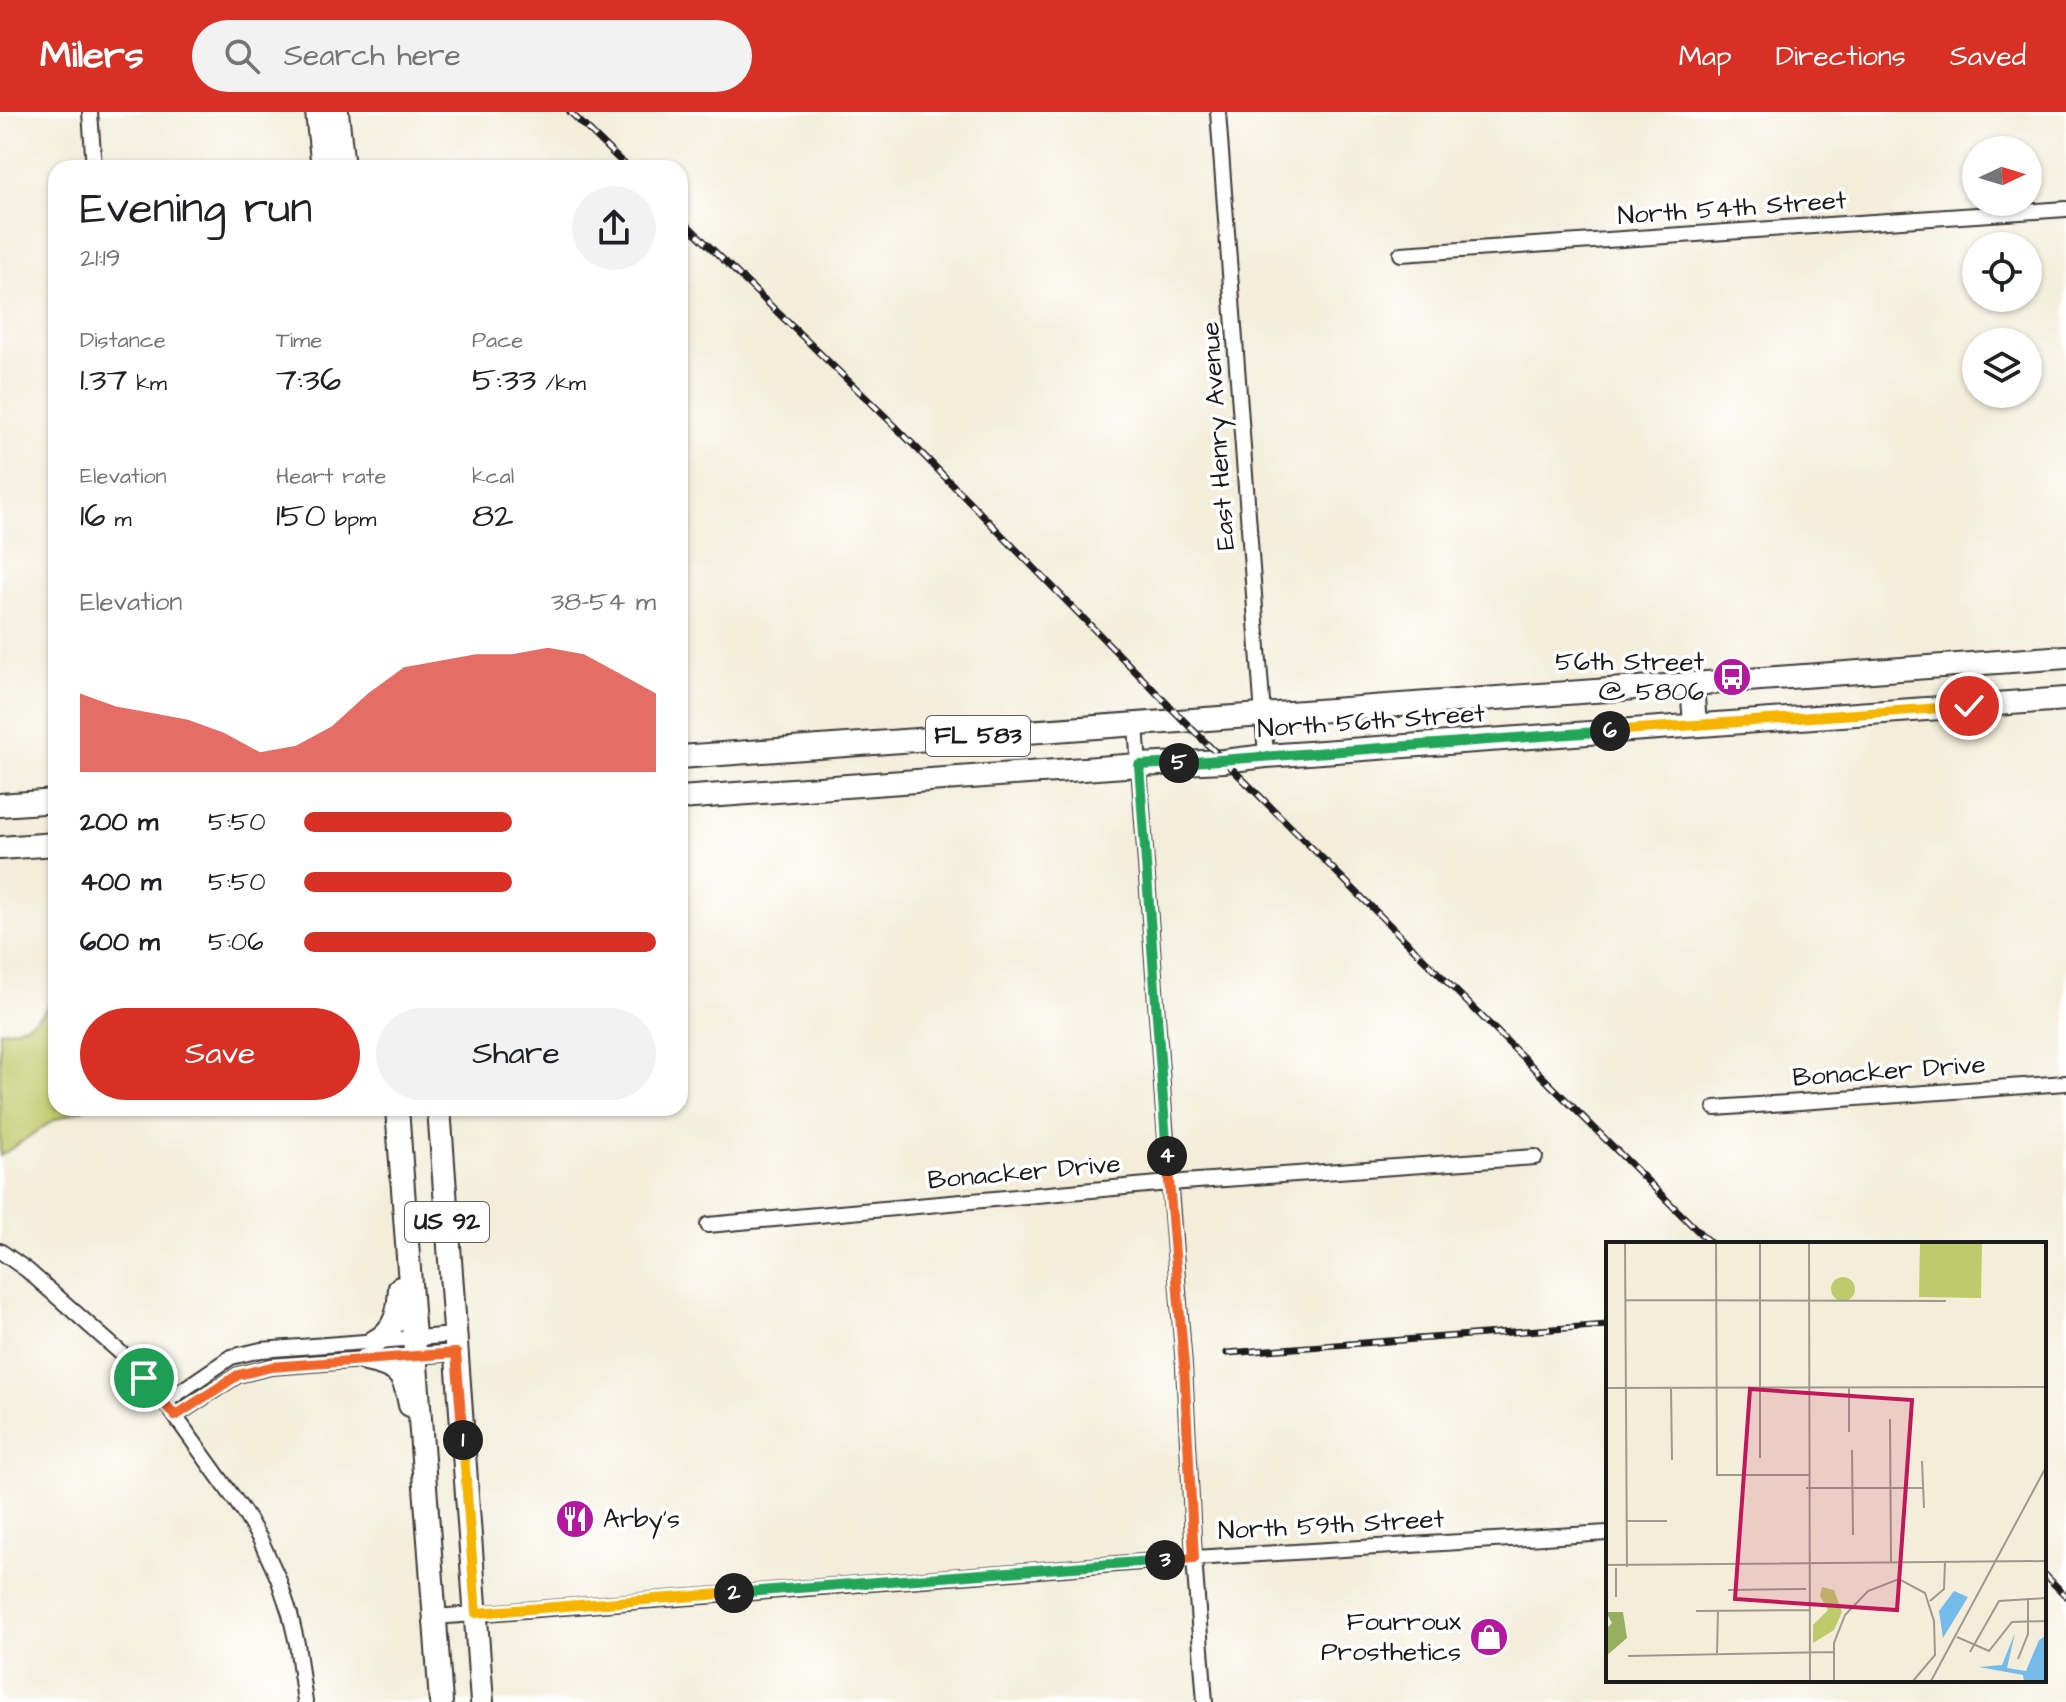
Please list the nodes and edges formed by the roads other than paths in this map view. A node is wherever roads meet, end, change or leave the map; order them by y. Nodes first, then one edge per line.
1 (90, 112) edge
2 (317, 112) edge
3 (337, 112) edge
4 (1218, 112) edge
5 (93, 160) edge
6 (322, 160) edge
7 (342, 160) edge
8 (2066, 209) edge
9 (1401, 254) dead end
10 (2066, 657) edge
11 (1692, 684) junction
12 (2066, 699) edge
13 (1263, 714) junction
14 (1136, 725) junction
15 (1695, 725) junction
16 (688, 756) edge
17 (1266, 756) junction
18 (1139, 765) junction
19 (688, 797) edge
20 (48, 802) edge
21 (0, 805) edge
22 (48, 845) edge
23 (0, 848) edge
24 (2066, 1083) edge
25 (1715, 1108) dead end
26 (398, 1116) edge
27 (440, 1116) edge
28 (1535, 1157) dead end
29 (1169, 1183) junction
30 (708, 1225) dead end
31 (406, 1227) junction
32 (0, 1251) edge
33 (455, 1344) junction
34 (415, 1348) junction
35 (370, 1351) junction
36 (165, 1402) junction
37 (175, 1416) junction
38 (422, 1444) junction
39 (1606, 1533) edge
40 (1194, 1558) junction
41 (476, 1613) junction
42 (435, 1617) junction
43 (305, 1702) edge
44 (441, 1702) edge
45 (482, 1702) edge
46 (1205, 1702) edge

1 - 5 street
2 - 6 main road
3 - 7 main road
4 - 13 street, East Henry Avenue
8 - 9 street, North 54th Street
10 - 11 main road, North 56th Street / FL 583
11 - 13 main road, North 56th Street / FL 583
11 - 15 main road
12 - 15 main road, North 56th Street / FL 583
13 - 14 main road, North 56th Street / FL 583
13 - 17 street, East Henry Avenue
14 - 16 main road, North 56th Street / FL 583
14 - 18 street
15 - 17 main road, North 56th Street / FL 583
17 - 18 main road, North 56th Street / FL 583
18 - 19 main road, North 56th Street / FL 583
18 - 29 street
20 - 21 main road
22 - 23 main road
24 - 25 street, Bonacker Drive
26 - 31 main road, US 92
27 - 33 main road, US 92
28 - 29 street, Bonacker Drive
29 - 30 street, Bonacker Drive
29 - 40 street
31 - 34 main road, US 92
31 - 35 main road
32 - 36 street
33 - 34 street
33 - 41 main road, US 92
34 - 35 street
34 - 38 main road, US 92
35 - 36 street
35 - 37 street
35 - 38 main road
36 - 37 street
37 - 43 street
38 - 42 main road, US 92
39 - 40 street, North 59th Street
40 - 41 street, North 59th Street
40 - 46 street
41 - 42 street, North 59th Street
41 - 45 main road, US 92
42 - 44 main road, US 92

